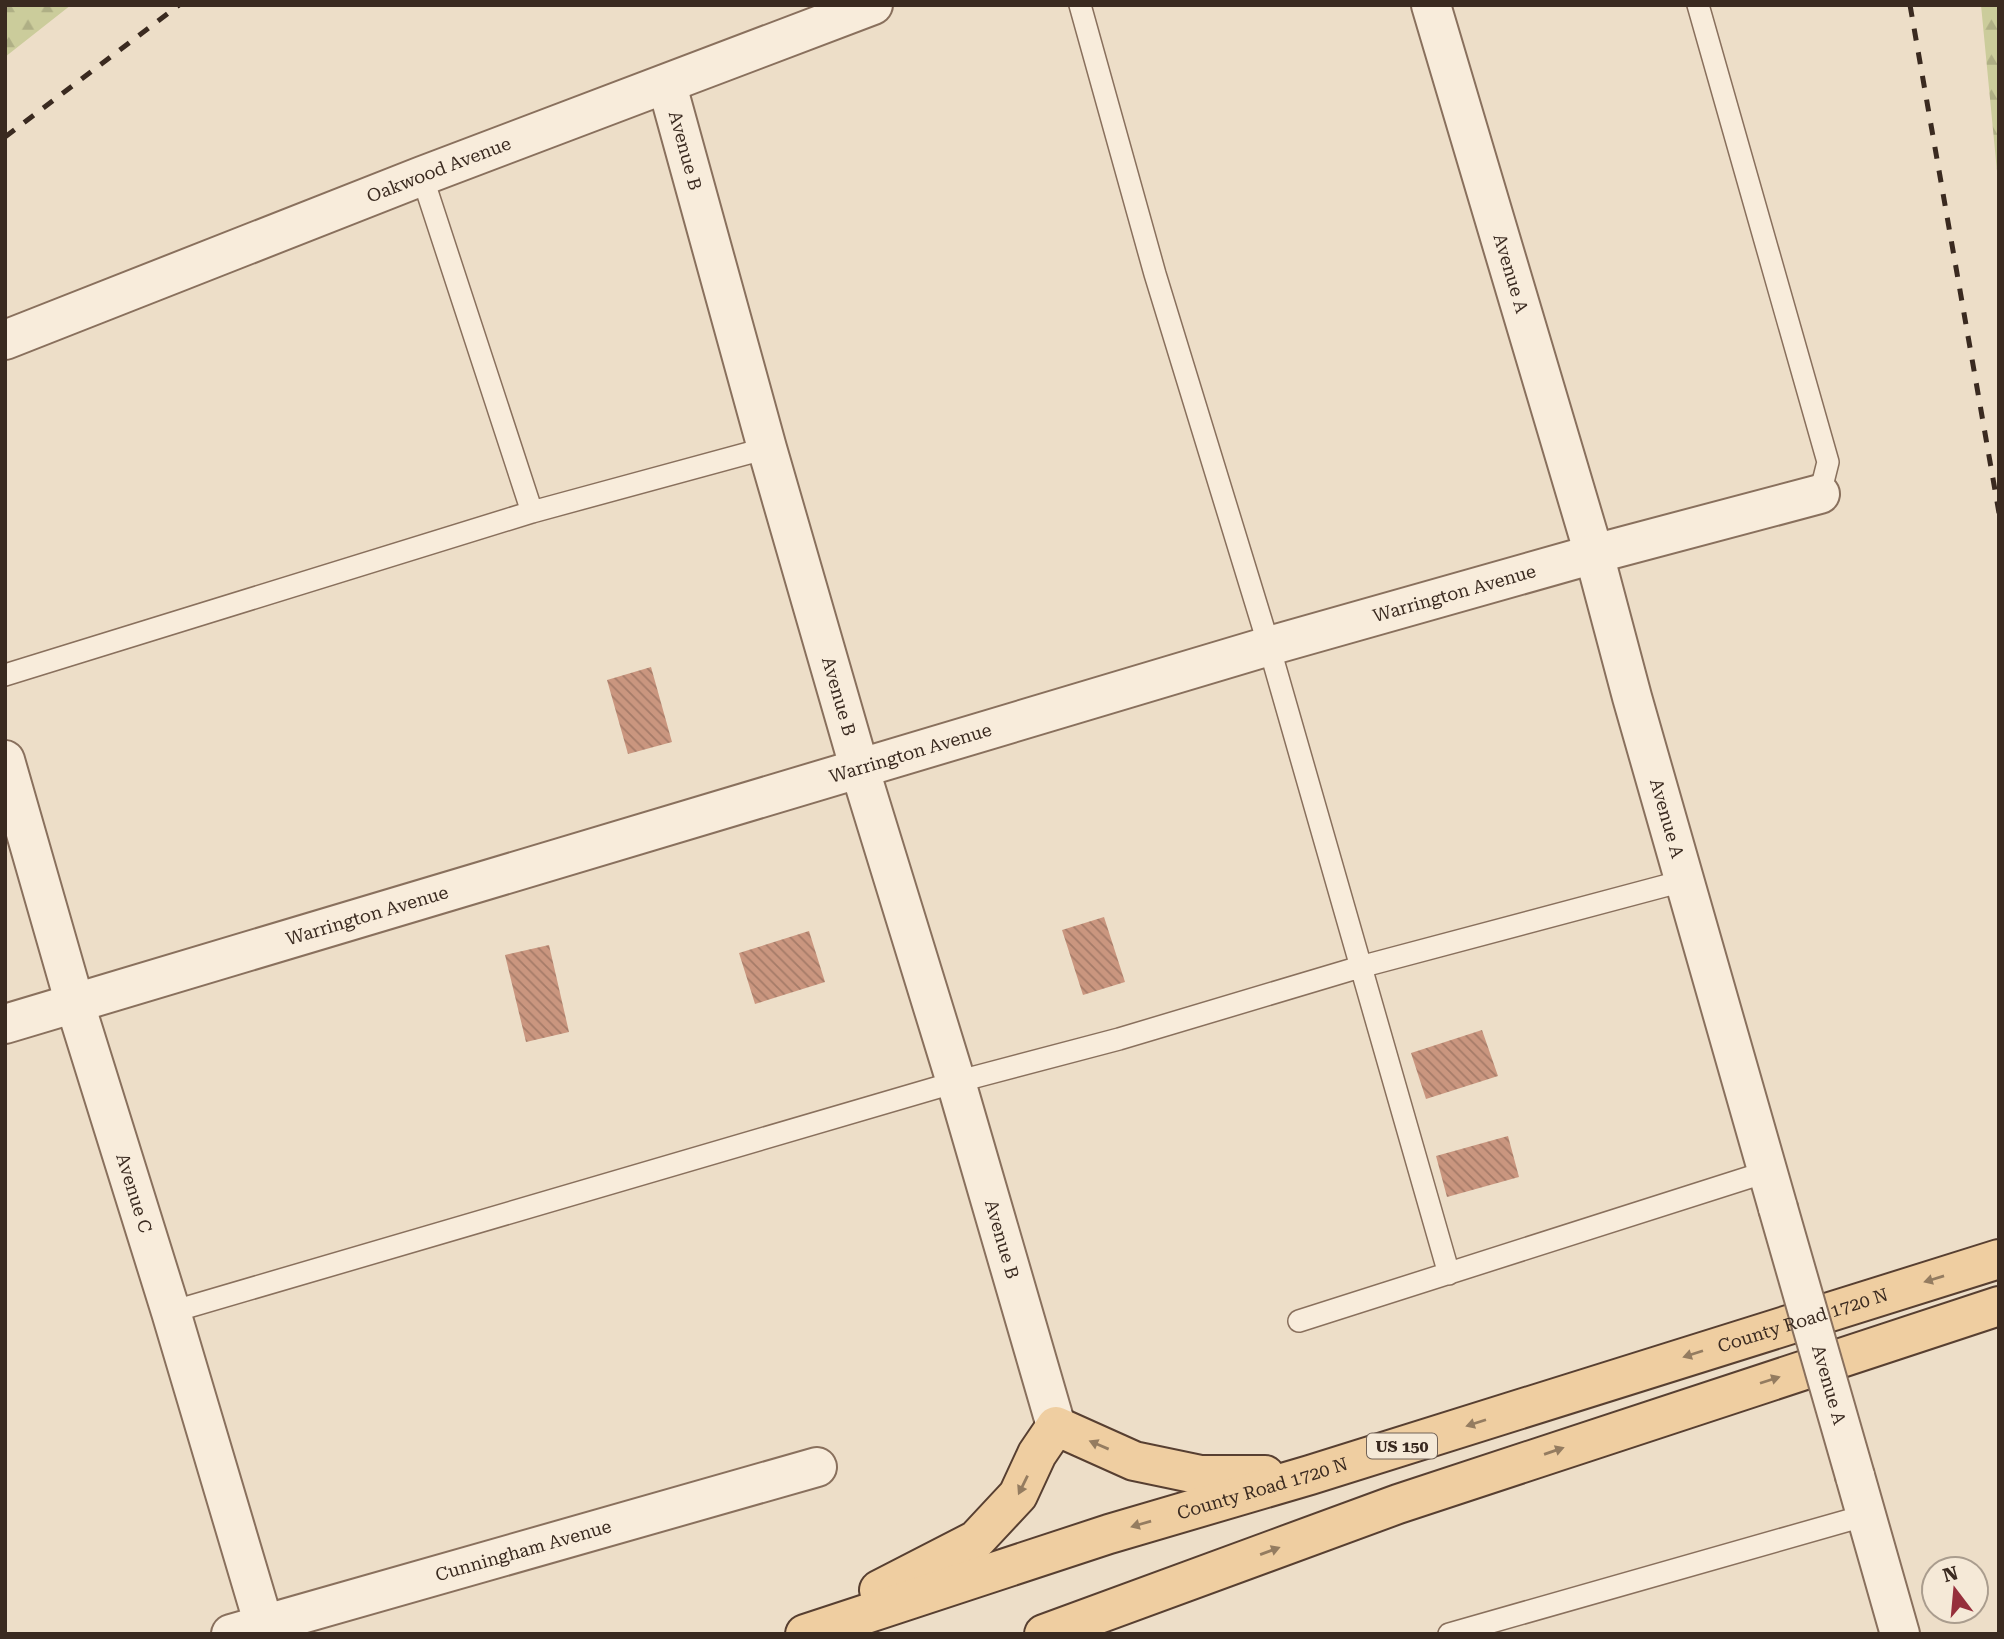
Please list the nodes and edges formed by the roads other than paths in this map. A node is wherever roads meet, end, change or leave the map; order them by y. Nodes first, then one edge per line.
1 (873, 5) edge
2 (1080, 5) edge
3 (1431, 5) edge
4 (1698, 5) edge
5 (667, 85) junction
6 (422, 176) junction
7 (5, 340) edge
8 (767, 448) junction
9 (1820, 494) joint
10 (532, 512) junction
11 (1594, 554) junction
12 (1269, 646) junction
13 (5, 675) edge
14 (5, 760) edge
15 (860, 770) junction
16 (1683, 881) junction
17 (1360, 967) junction
18 (75, 1004) junction
19 (5, 1024) edge
20 (956, 1082) junction
21 (1766, 1172) junction
22 (1999, 1259) edge
23 (1449, 1274) junction
24 (1999, 1306) edge
25 (171, 1312) junction
26 (1299, 1321) dead end
27 (1056, 1426) junction
28 (817, 1467) dead end
29 (1310, 1475) junction
30 (1867, 1515) junction
31 (1206, 1574) junction
32 (248, 1630) edge
33 (793, 1634) edge
34 (805, 1634) edge
35 (1044, 1634) edge
36 (1121, 1634) edge
37 (1449, 1634) edge
38 (1899, 1634) edge

1 - 5 street, Oakwood Avenue
2 - 12 lane
3 - 11 street, Avenue A
4 - 9 lane
5 - 6 street, Oakwood Avenue
5 - 8 street, Avenue B
6 - 7 street, Oakwood Avenue
6 - 10 lane
8 - 10 lane
8 - 15 street, Avenue B
9 - 11 street, Warrington Avenue
10 - 13 lane
11 - 12 street, Warrington Avenue
11 - 16 street, Avenue A
12 - 15 street, Warrington Avenue
12 - 17 lane
14 - 18 street, Avenue C
15 - 18 street, Warrington Avenue
15 - 20 street, Avenue B
16 - 17 lane
16 - 21 street, Avenue A
17 - 20 lane
17 - 23 lane
18 - 19 street, Warrington Avenue
18 - 25 street, Avenue C
20 - 25 lane
20 - 27 street, Avenue B
21 - 23 lane
21 - 30 street, Avenue A, bridge
22 -> 29 main road, County Road 1720 N / US 150
23 - 26 lane
31 -> 24 main road
25 - 32 street, Avenue C
29 -> 27 main road
27 -> 33 main road
28 - 32 street, Cunningham Avenue
29 -> 34 main road, County Road 1720 N / US 150
30 - 37 lane
30 - 38 street, Avenue A
31 - 35 main road
31 - 36 main road

